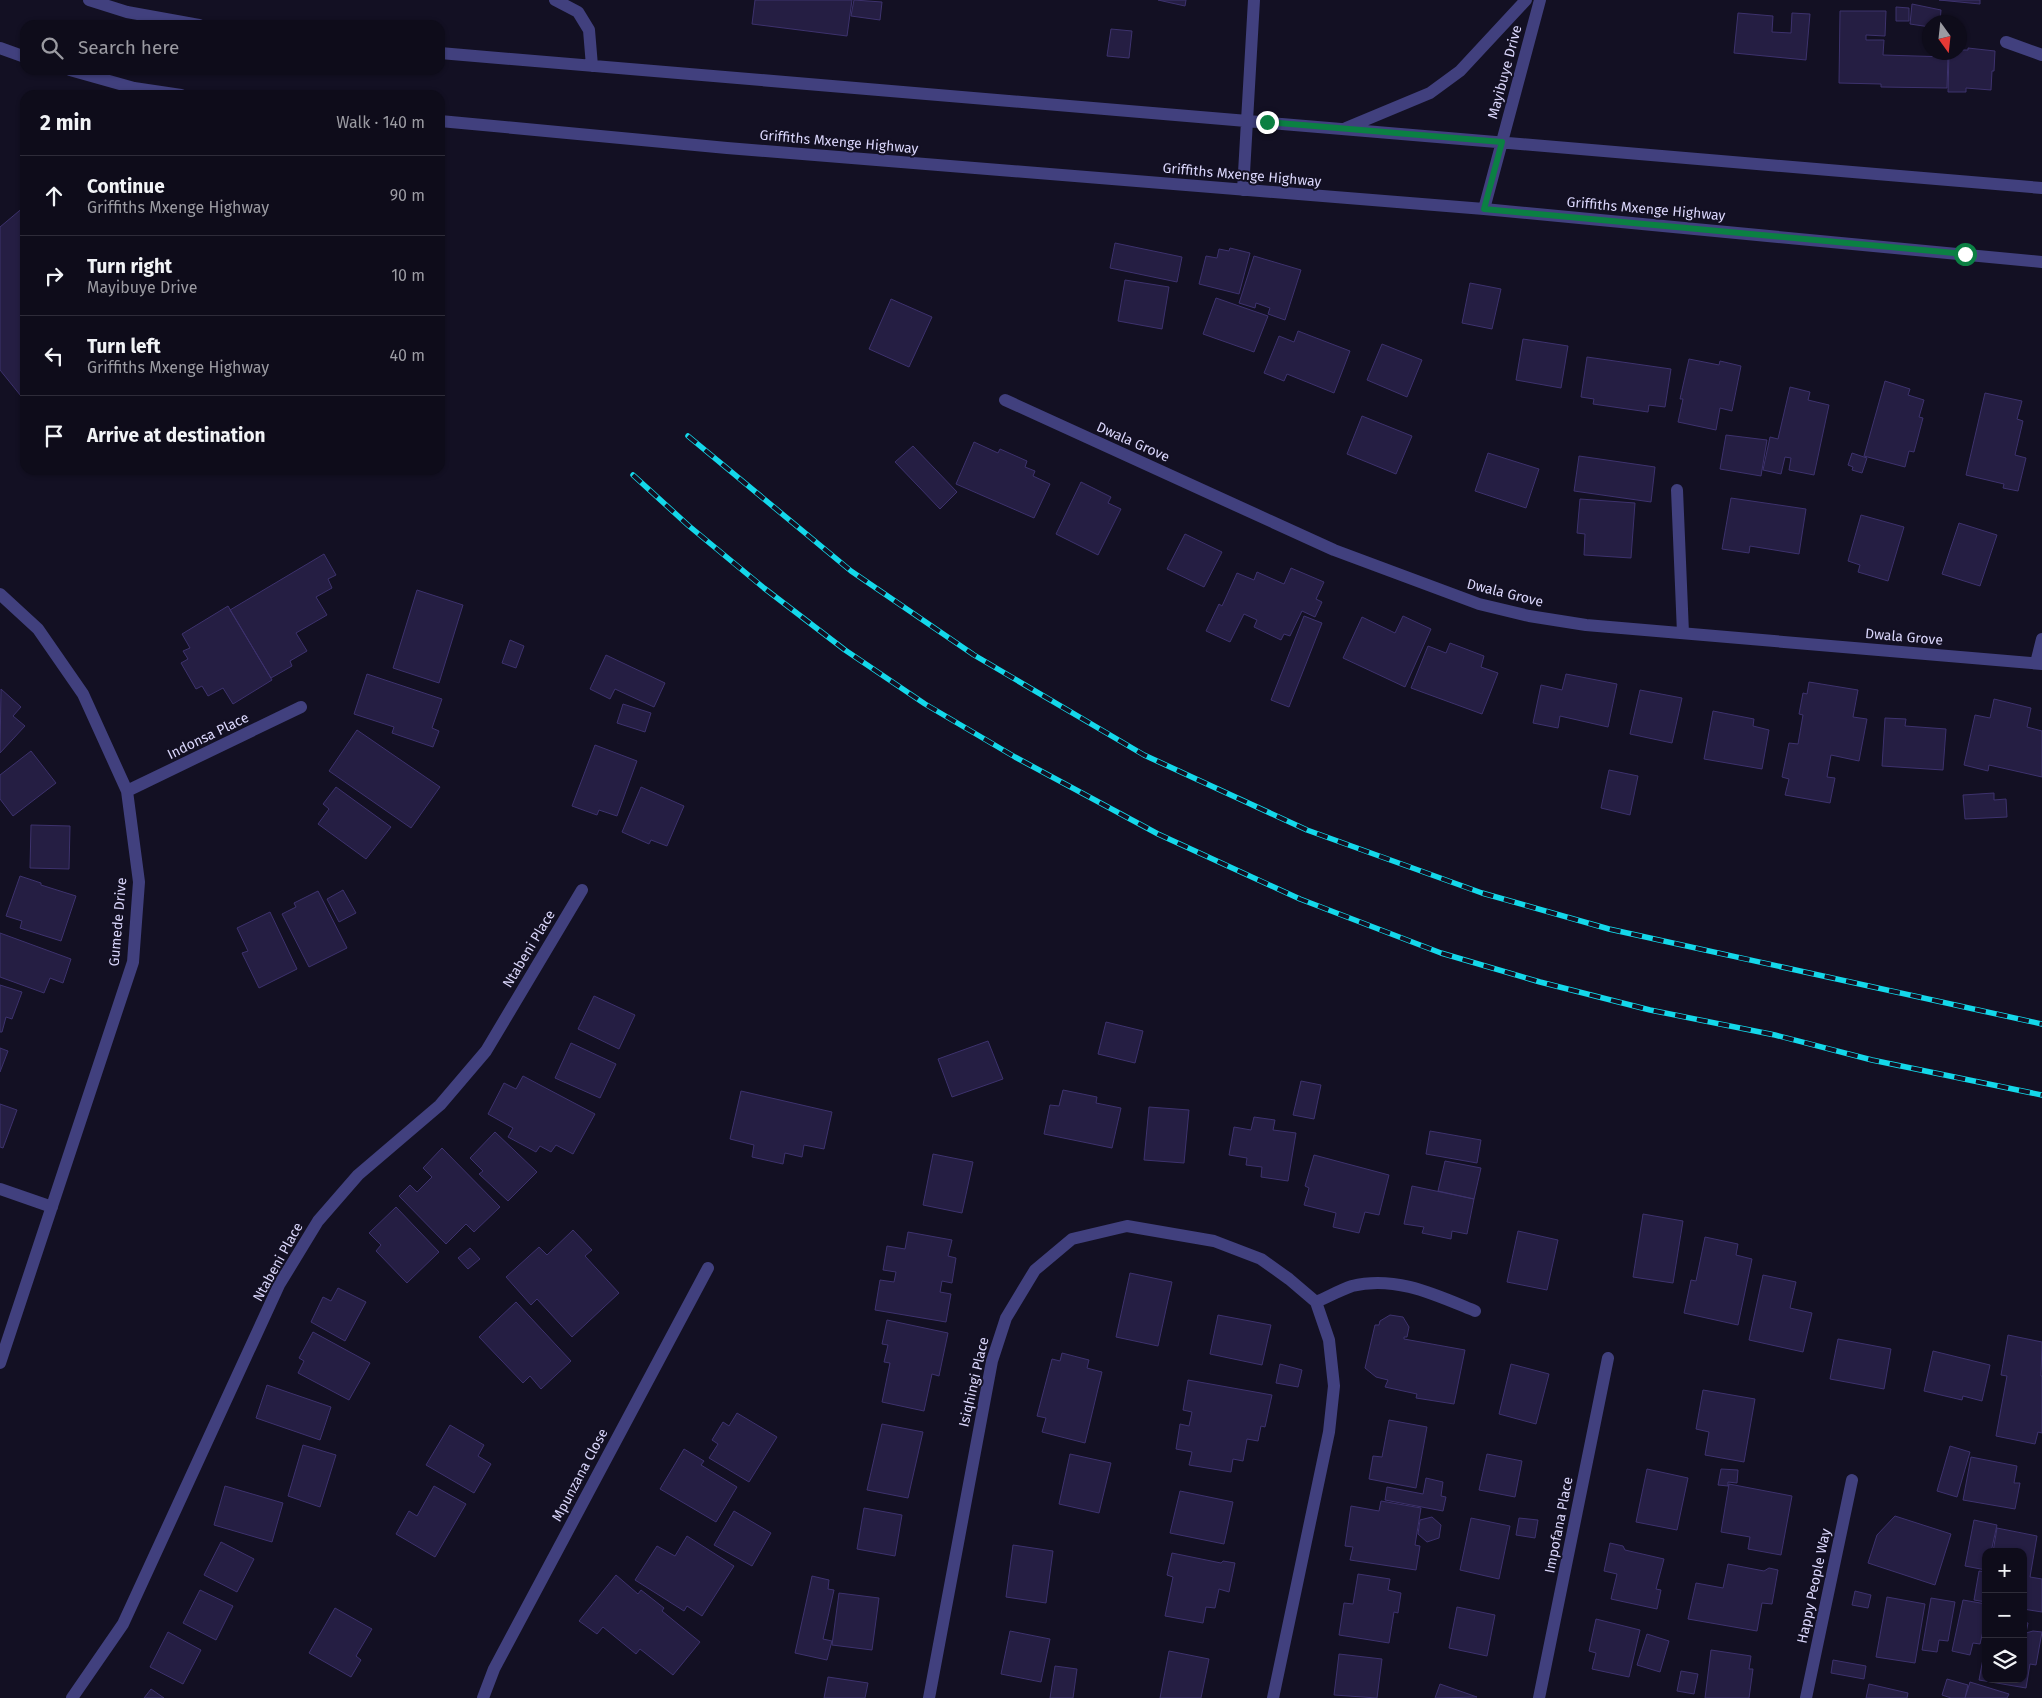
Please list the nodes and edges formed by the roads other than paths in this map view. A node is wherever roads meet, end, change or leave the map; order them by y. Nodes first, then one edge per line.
1 (89, 0) edge
2 (555, 0) edge
3 (1254, 0) edge
4 (1526, 0) edge
5 (1540, 0) edge
6 (171, 20) edge
7 (2006, 42) dead end
8 (0, 48) edge
9 (445, 53) edge
10 (20, 55) edge
11 (2042, 55) edge
12 (592, 66) junction
13 (88, 75) edge
14 (147, 90) edge
15 (1248, 120) junction
16 (445, 121) edge
17 (1344, 129) junction
18 (1502, 142) junction
19 (2042, 188) edge
20 (1244, 190) junction
21 (1484, 209) junction
22 (2042, 262) edge
23 (1005, 400) dead end
24 (1677, 490) dead end
25 (0, 594) edge
26 (1683, 634) junction
27 (2042, 639) edge
28 (2039, 664) edge
29 (301, 707) dead end
30 (128, 791) junction
31 (582, 890) dead end
32 (0, 1189) edge
33 (52, 1207) junction
34 (708, 1268) dead end
35 (1316, 1302) junction
36 (1475, 1311) dead end
37 (1608, 1358) dead end
38 (0, 1363) edge
39 (1852, 1480) dead end
40 (72, 1698) edge
41 (483, 1698) edge
42 (929, 1698) edge
43 (1273, 1698) edge
44 (1539, 1698) edge
45 (1806, 1698) edge

1 - 6 street
2 - 12 street
3 - 15 street
4 - 17 street
5 - 18 street, Mayibuye Drive
7 - 11 street
8 - 10 street
9 - 12 street
12 - 15 street
13 - 14 street
15 - 17 street
15 - 20 street
16 - 20 street, Griffiths Mxenge Highway
17 - 18 street
18 - 19 street
18 - 21 street, Mayibuye Drive
20 - 21 street, Griffiths Mxenge Highway
21 - 22 street, Griffiths Mxenge Highway
23 - 26 street, Dwala Grove
24 - 26 street
25 - 30 street, Gumede Drive
26 - 28 street, Dwala Grove
27 - 28 street, Dwala Grove
29 - 30 street, Indonsa Place
30 - 33 street, Gumede Drive
31 - 40 street, Ntabeni Place
32 - 33 street
33 - 38 street, Gumede Drive
34 - 41 street, Mpunzana Close
35 - 36 street
35 - 42 street, Isiqhingi Place
35 - 43 street
37 - 44 street, Impofana Place
39 - 45 street, Happy People Way

